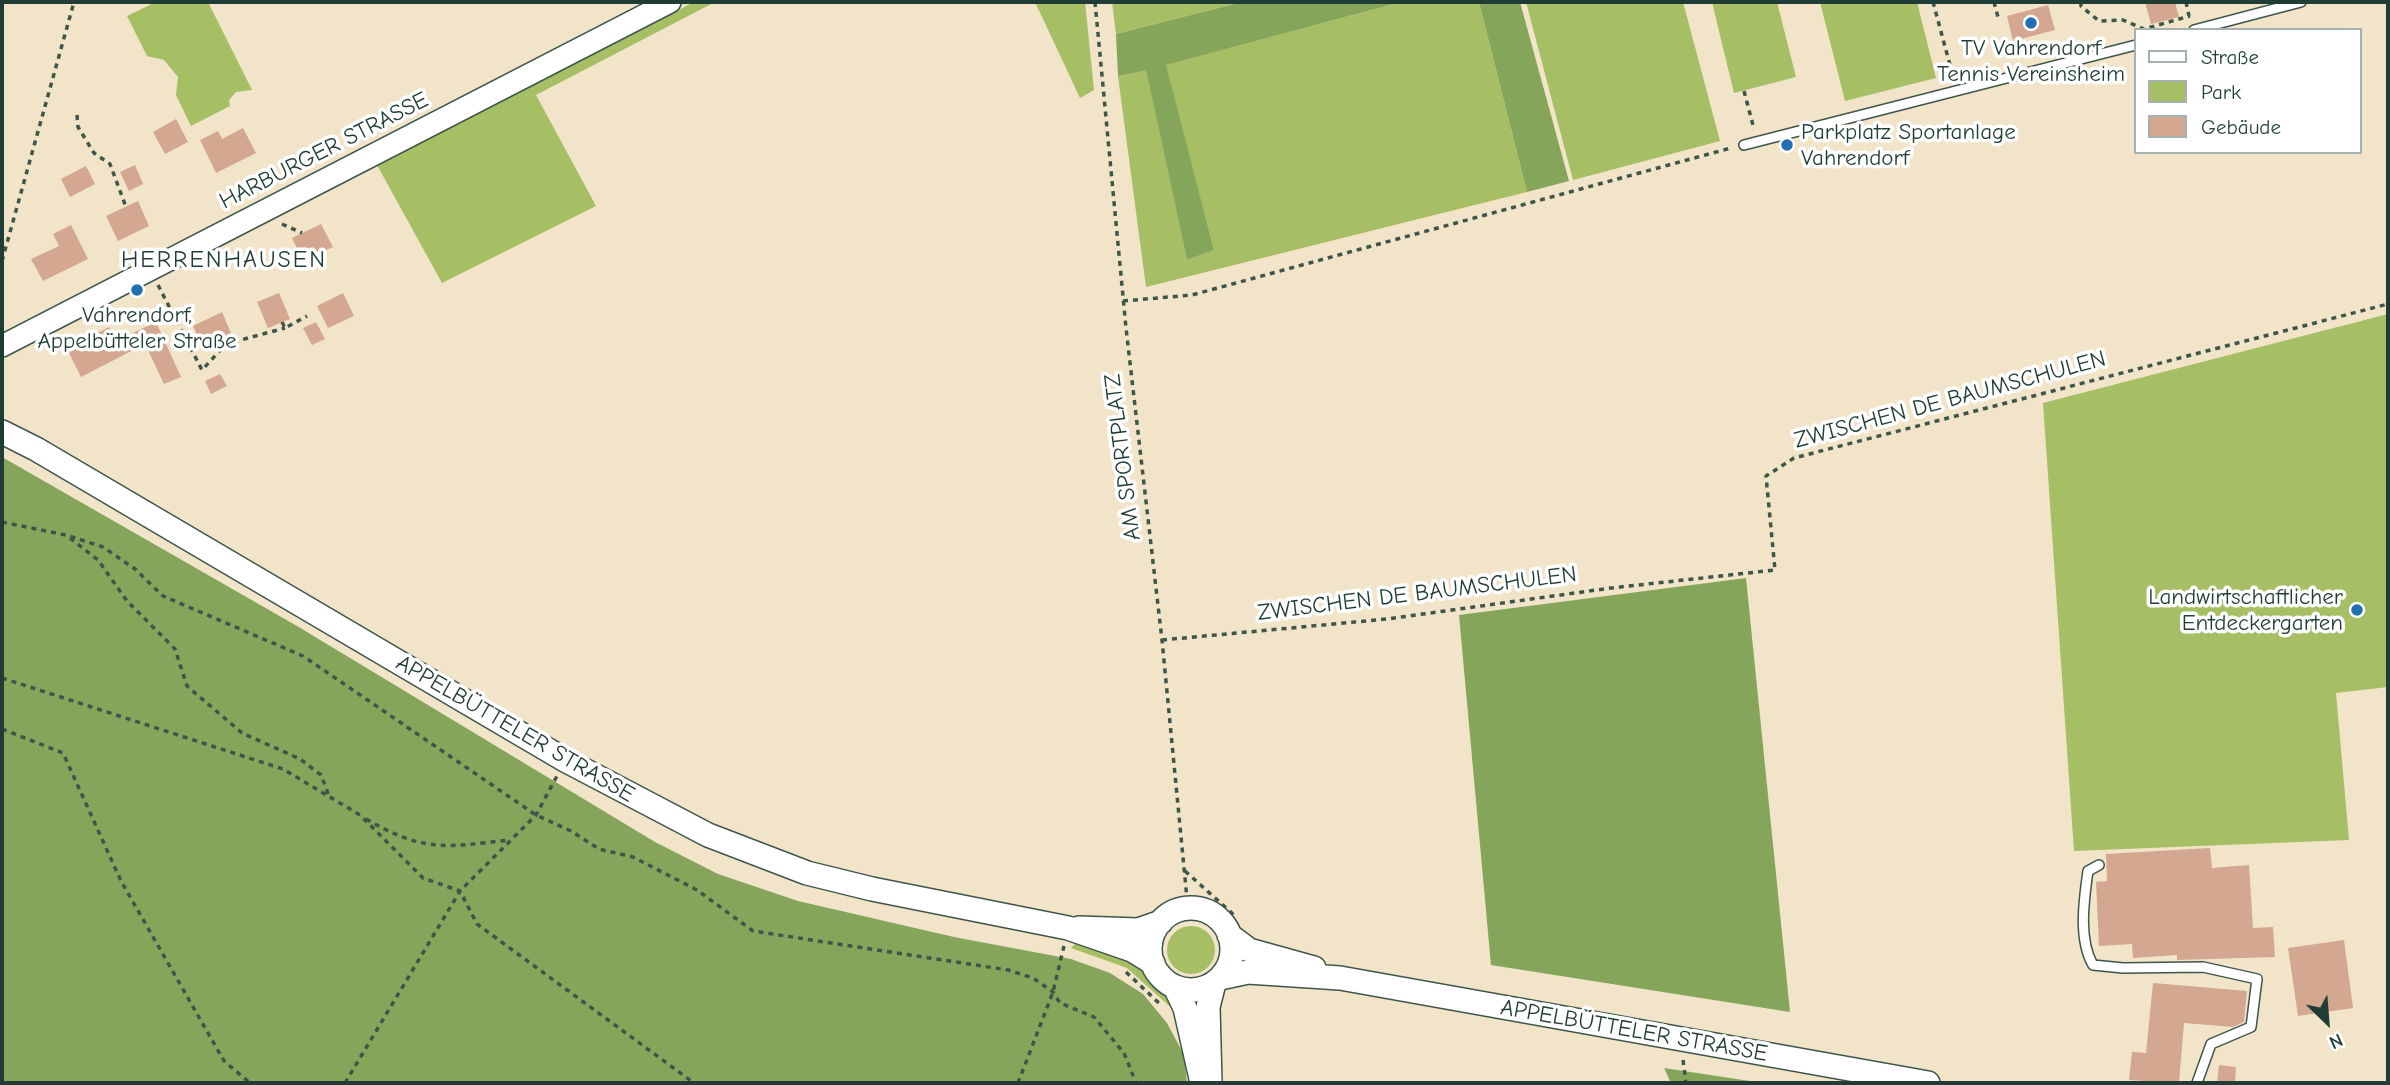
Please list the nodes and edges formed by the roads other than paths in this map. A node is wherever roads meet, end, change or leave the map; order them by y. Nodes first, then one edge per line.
1 (670, 2) edge
2 (2301, 2) edge
3 (2202, 28) edge
4 (2134, 45) edge
5 (1744, 145) road end
6 (2, 346) edge
7 (2, 432) edge
8 (2099, 866) dead end
9 (1161, 922) junction
10 (1234, 927) junction
11 (1066, 938) junction
12 (1153, 963) junction
13 (1340, 978) junction
14 (1217, 981) junction
15 (1175, 987) junction
16 (1202, 1083) edge
17 (1210, 1083) edge
18 (1928, 1083) edge
19 (2197, 1083) edge

1 - 6 street, HARBURGER STRASSE
2 - 3 lane
4 - 5 lane
7 - 11 main road, APPELBÜTTELER STRASSE
8 - 19 lane
9 - 10 main road
9 - 11 main road, APPELBÜTTELER STRASSE
9 - 12 main road
10 - 13 main road, APPELBÜTTELER STRASSE
10 - 14 main road
11 - 12 main road, APPELBÜTTELER STRASSE
12 - 15 main road
13 - 14 main road, APPELBÜTTELER STRASSE
13 - 18 main road, APPELBÜTTELER STRASSE
14 - 15 main road
14 - 17 main road
15 - 16 main road

